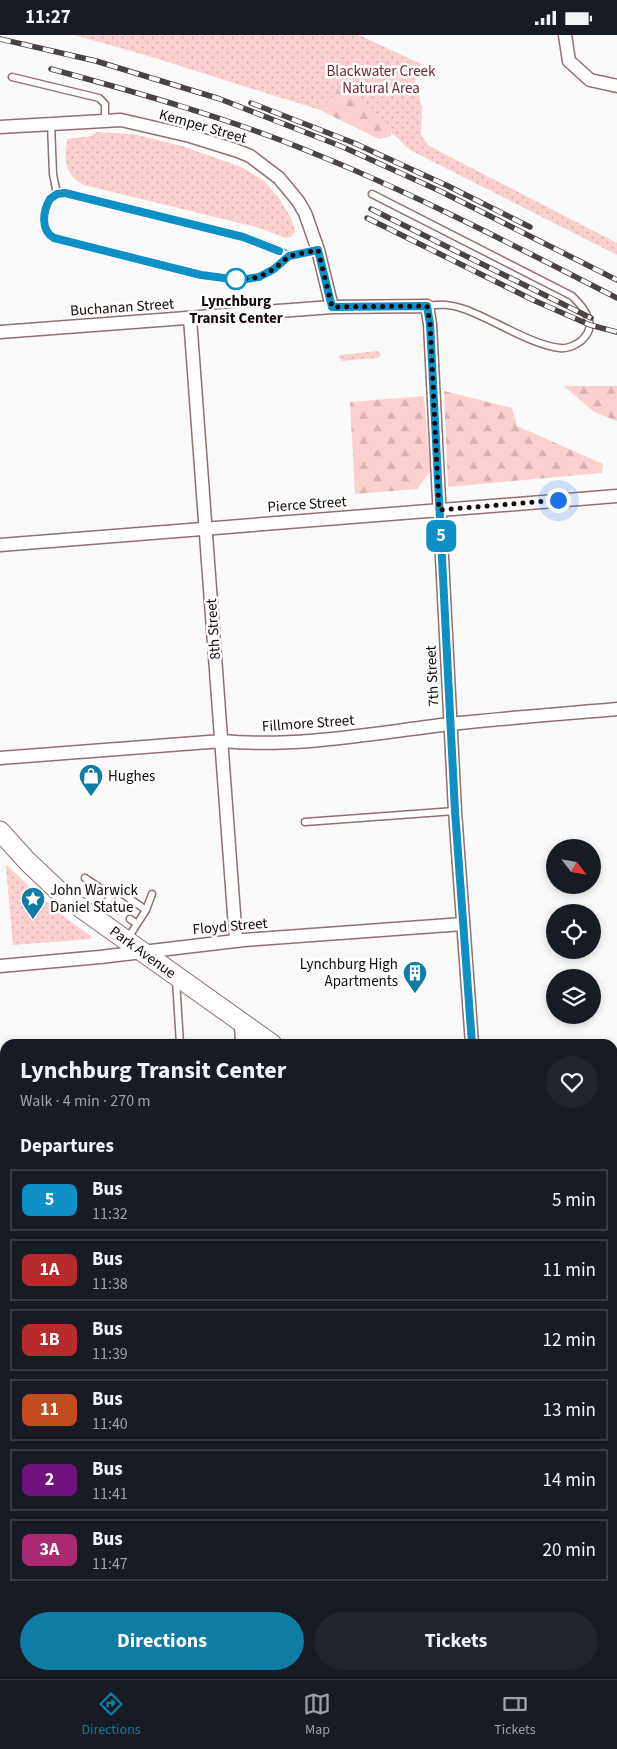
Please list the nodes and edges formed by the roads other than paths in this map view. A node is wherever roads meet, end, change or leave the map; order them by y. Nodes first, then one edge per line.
1 (565, 35) edge
2 (12, 77) dead end
3 (617, 86) edge
4 (105, 120) junction
5 (50, 124) junction
6 (0, 127) edge
7 (57, 194) junction
8 (372, 194) dead end
9 (318, 250) junction
10 (289, 256) junction
11 (427, 306) junction
12 (332, 307) junction
13 (190, 318) junction
14 (0, 332) edge
15 (617, 496) edge
16 (439, 510) junction
17 (206, 528) junction
18 (0, 545) edge
19 (617, 709) edge
20 (452, 724) junction
21 (222, 741) junction
22 (0, 758) edge
23 (455, 811) junction
24 (304, 821) dead end
25 (0, 831) edge
26 (85, 877) dead end
27 (152, 894) dead end
28 (112, 896) junction
29 (106, 902) junction
30 (118, 910) dead end
31 (146, 910) junction
32 (94, 917) junction
33 (130, 919) dead end
34 (137, 924) junction
35 (463, 924) junction
36 (127, 940) junction
37 (236, 941) junction
38 (143, 951) junction
39 (0, 967) edge
40 (176, 976) junction
41 (243, 1023) junction
42 (180, 1039) edge
43 (244, 1039) edge
44 (265, 1039) edge
45 (472, 1039) edge

1 - 3 street
2 - 4 lane
4 - 5 street, Kemper Street
4 - 9 street, Kemper Street
5 - 6 street, Kemper Street
5 - 7 lane
7 - 10 lane
7 - 10 lane
8 - 11 lane
9 - 10 lane
9 - 12 street, Kemper Street
11 - 12 street, Buchanan Street
11 - 16 street, 7th Street
12 - 13 street, Buchanan Street
13 - 14 street, Buchanan Street
13 - 17 street, 8th Street
15 - 16 street, Pierce Street
16 - 17 street, Pierce Street
16 - 20 street, 7th Street
17 - 18 street, Pierce Street
17 - 21 street, 8th Street
19 - 20 street, Fillmore Street
20 - 21 street, Fillmore Street
20 - 23 street, 7th Street
21 - 22 street, Fillmore Street
21 - 37 street, 8th Street
23 - 24 lane
23 - 35 street, 7th Street
25 - 32 main road, Park Avenue
26 - 28 lane
27 - 31 lane
28 - 29 lane
28 - 31 lane
29 - 30 lane
29 - 32 lane
31 - 34 lane
32 - 36 main road, Park Avenue
33 - 34 lane
34 - 36 lane
35 - 37 street, Floyd Street
35 - 45 street, 7th Street
36 - 38 main road, Park Avenue
37 - 38 street, Floyd Street
38 - 39 street, Floyd Street
38 - 40 main road, Park Avenue
40 - 41 main road, Park Avenue
40 - 42 lane
41 - 43 street
41 - 44 main road, Park Avenue

